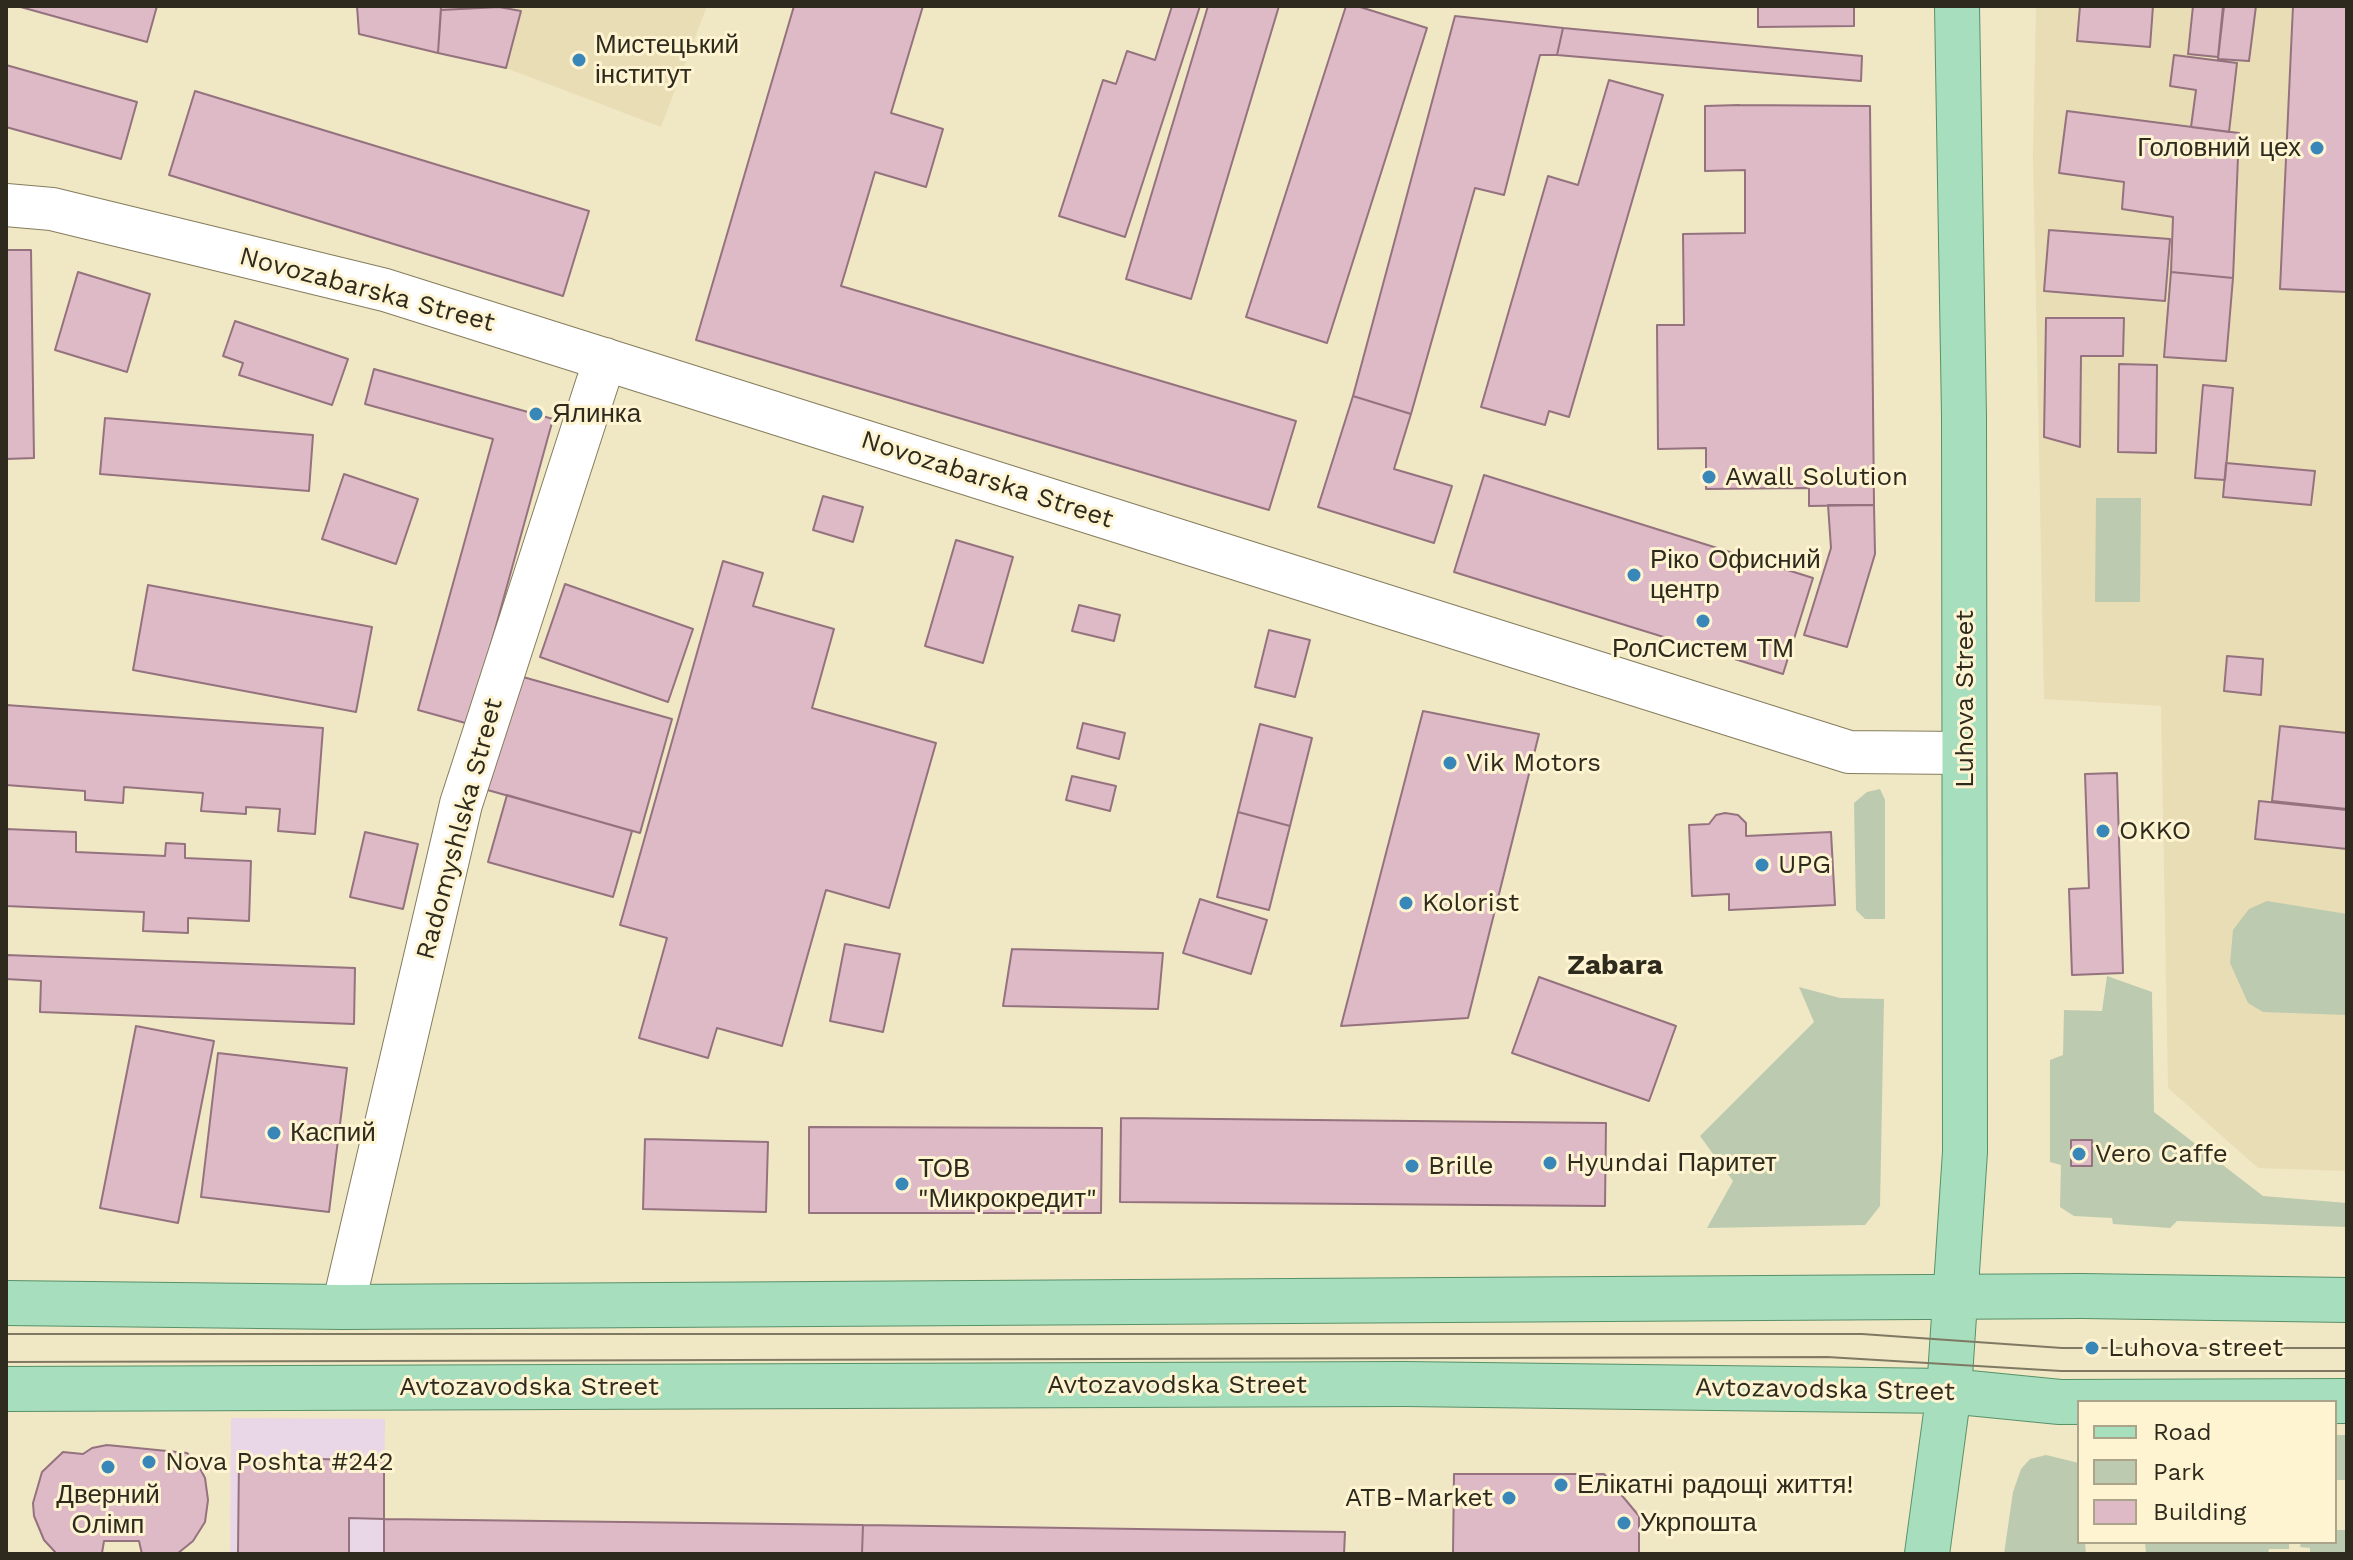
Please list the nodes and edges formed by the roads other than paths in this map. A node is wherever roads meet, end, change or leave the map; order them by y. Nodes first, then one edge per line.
1 (1957, 6) edge
2 (6, 205) edge
3 (605, 359) junction
4 (1965, 753) junction
5 (1956, 1299) junction
6 (2347, 1300) edge
7 (6, 1303) edge
8 (343, 1307) junction
9 (6, 1389) edge
10 (1949, 1391) junction
11 (2077, 1402) edge
12 (1927, 1554) edge

1 - 4 main road, Luhova Street
2 - 3 street, Novozabarska Street
3 - 4 street, Novozabarska Street
3 - 8 street, Radomyshlska Street
4 - 5 main road, Luhova Street
5 - 6 main road
5 - 8 main road
5 - 10 main road, Luhova Street
7 - 8 main road
9 - 10 main road, Avtozavodska Street
10 - 11 main road, Avtozavodska Street
10 - 12 main road, Luhova Street

